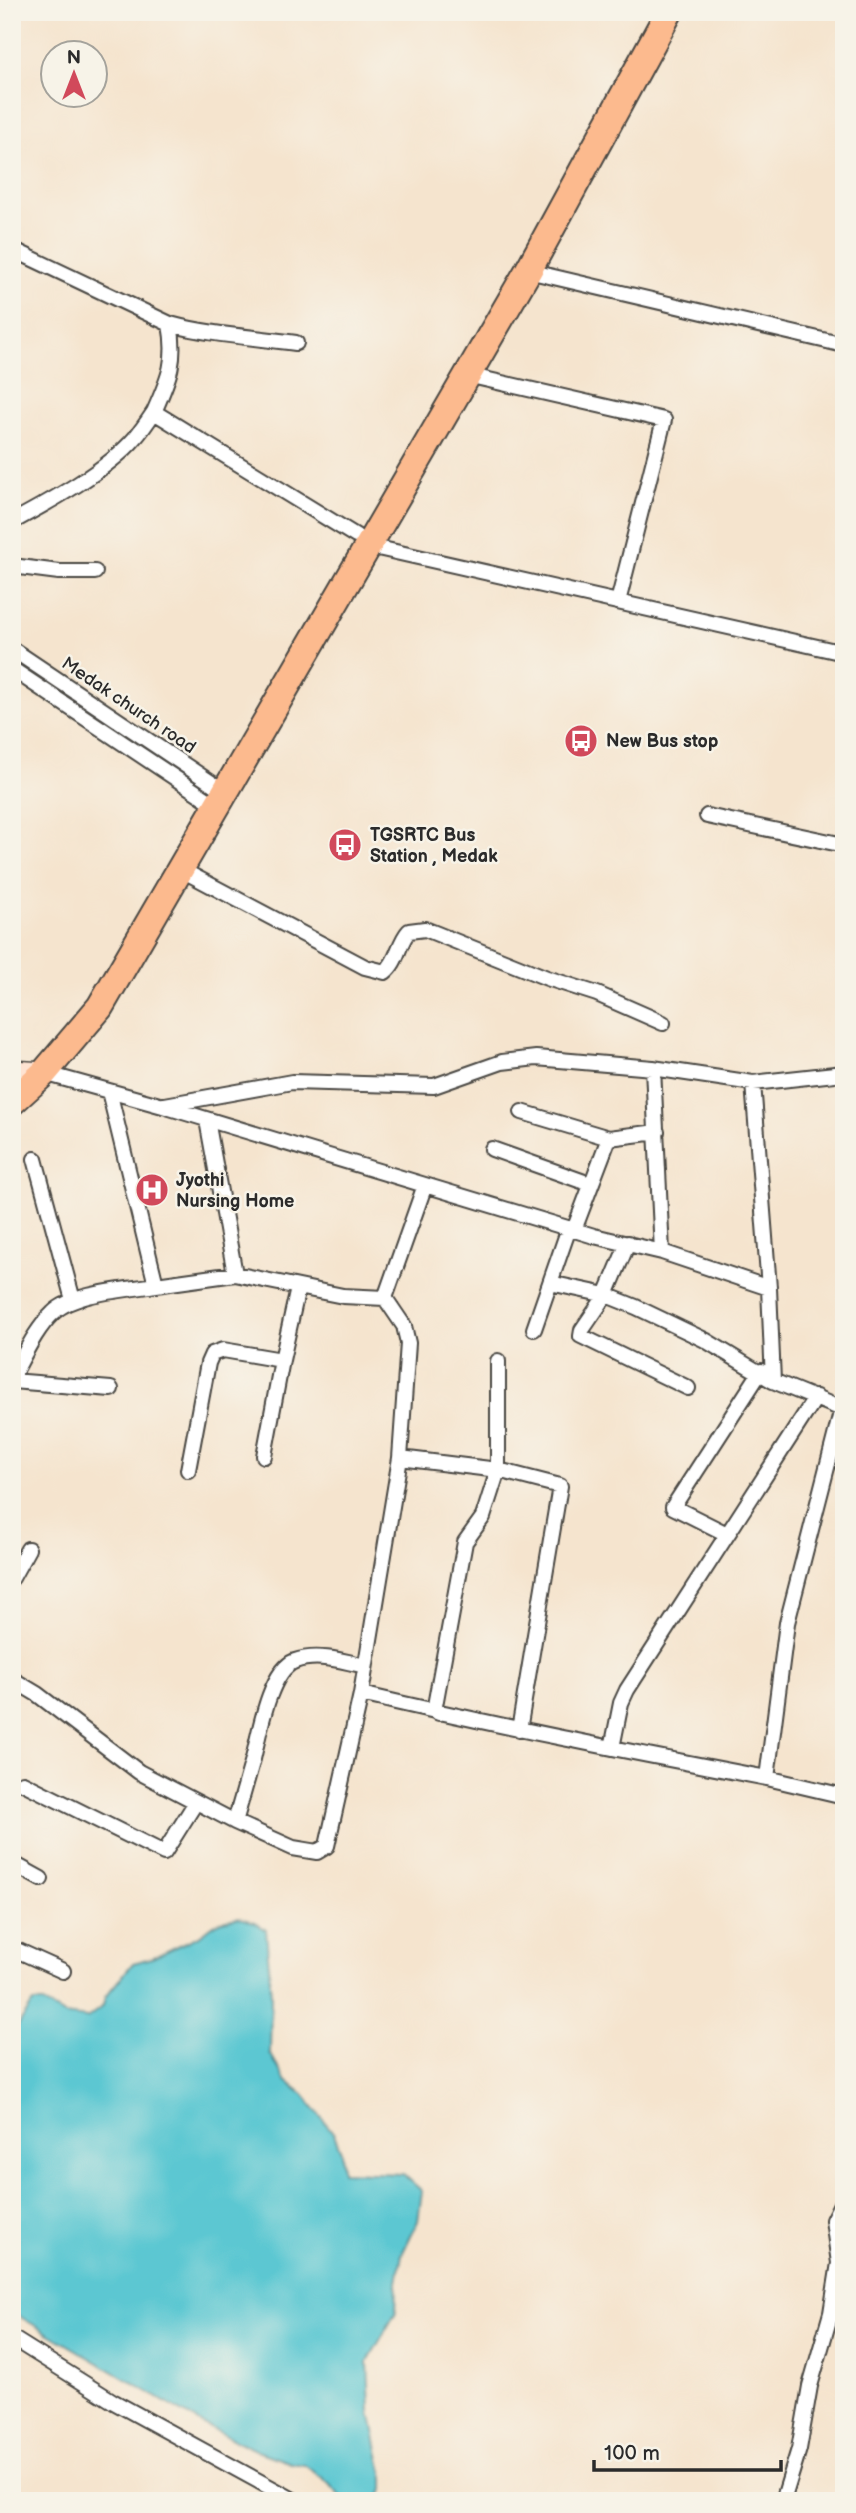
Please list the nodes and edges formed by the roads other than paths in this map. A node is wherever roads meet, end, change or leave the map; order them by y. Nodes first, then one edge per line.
1 (649, 12) edge
2 (669, 12) edge
3 (12, 249) edge
4 (528, 271) junction
5 (170, 324) junction
6 (296, 343) dead end
7 (844, 345) edge
8 (467, 375) junction
9 (154, 412) junction
10 (12, 522) edge
11 (362, 541) junction
12 (12, 566) edge
13 (95, 572) dead end
14 (618, 602) junction
15 (12, 649) edge
16 (844, 653) edge
17 (12, 669) edge
18 (213, 794) junction
19 (707, 816) dead end
20 (844, 845) edge
21 (180, 869) junction
22 (663, 1023) dead end
23 (653, 1068) junction
24 (22, 1073) edge
25 (844, 1073) edge
26 (753, 1083) junction
27 (109, 1091) junction
28 (12, 1102) edge
29 (163, 1106) junction
30 (522, 1112) dead end
31 (207, 1120) junction
32 (657, 1132) junction
33 (608, 1138) junction
34 (492, 1149) dead end
35 (35, 1159) dead end
36 (590, 1184) junction
37 (425, 1185) junction
38 (572, 1229) junction
39 (628, 1242) junction
40 (662, 1252) junction
41 (235, 1274) junction
42 (550, 1283) junction
43 (156, 1285) junction
44 (298, 1287) junction
45 (769, 1288) junction
46 (606, 1295) junction
47 (385, 1298) junction
48 (73, 1300) junction
49 (534, 1329) dead end
50 (282, 1360) junction
51 (498, 1361) dead end
52 (761, 1371) junction
53 (12, 1379) edge
54 (773, 1381) junction
55 (688, 1388) dead end
56 (111, 1389) dead end
57 (816, 1397) junction
58 (843, 1409) edge
59 (264, 1456) dead end
60 (400, 1458) junction
61 (188, 1470) dead end
62 (498, 1470) junction
63 (727, 1534) junction
64 (28, 1549) dead end
65 (12, 1578) edge
66 (365, 1666) junction
67 (12, 1679) edge
68 (361, 1694) junction
69 (439, 1713) junction
70 (519, 1730) junction
71 (612, 1748) junction
72 (767, 1778) junction
73 (23, 1783) dead end
74 (844, 1796) edge
75 (195, 1802) junction
76 (235, 1822) junction
77 (12, 1863) edge
78 (41, 1879) dead end
79 (12, 1948) edge
80 (63, 1971) dead end
81 (844, 2198) edge
82 (12, 2338) edge
83 (295, 2501) edge
84 (783, 2501) edge

1 - 11 highway
2 - 4 highway
3 - 5 street
4 - 7 street
4 - 8 highway
5 - 6 street
5 - 9 street
8 - 11 highway
8 - 14 street
9 - 10 street
9 - 11 street
11 - 14 street
11 - 18 highway
12 - 13 street
14 - 16 street
15 - 18 street, Medak church road
17 - 18 street, Medak church road
18 - 21 highway
18 - 24 highway
19 - 20 street
21 - 22 street
21 - 24 highway
23 - 26 street
23 - 29 street
23 - 32 street
24 - 27 street
24 - 28 highway
25 - 26 street
26 - 45 street
27 - 29 street
27 - 43 street
29 - 31 street
30 - 33 street
31 - 37 street
31 - 41 street
32 - 33 street
32 - 40 street
33 - 36 street
34 - 36 street
35 - 48 street
36 - 38 street
37 - 38 street
37 - 47 street
38 - 39 street
38 - 42 street
39 - 40 street
39 - 46 street
40 - 45 street
41 - 43 street
41 - 44 street
42 - 46 street
42 - 49 street
43 - 48 street
44 - 47 street
44 - 50 street
45 - 54 street
46 - 52 street
46 - 55 street
47 - 60 street
48 - 53 street
50 - 59 street
50 - 61 street
51 - 62 street
52 - 54 street
52 - 63 street
53 - 56 street
54 - 57 street
57 - 58 street
57 - 63 street
58 - 72 street
60 - 62 street
60 - 66 street
62 - 69 street
62 - 70 street
63 - 71 street
64 - 65 street
66 - 68 street
66 - 76 street
67 - 75 street
68 - 69 street
68 - 76 street
69 - 70 street
70 - 71 street
71 - 72 street
72 - 74 street
73 - 75 street
75 - 76 street
77 - 78 street
79 - 80 street
81 - 84 street
82 - 83 street

